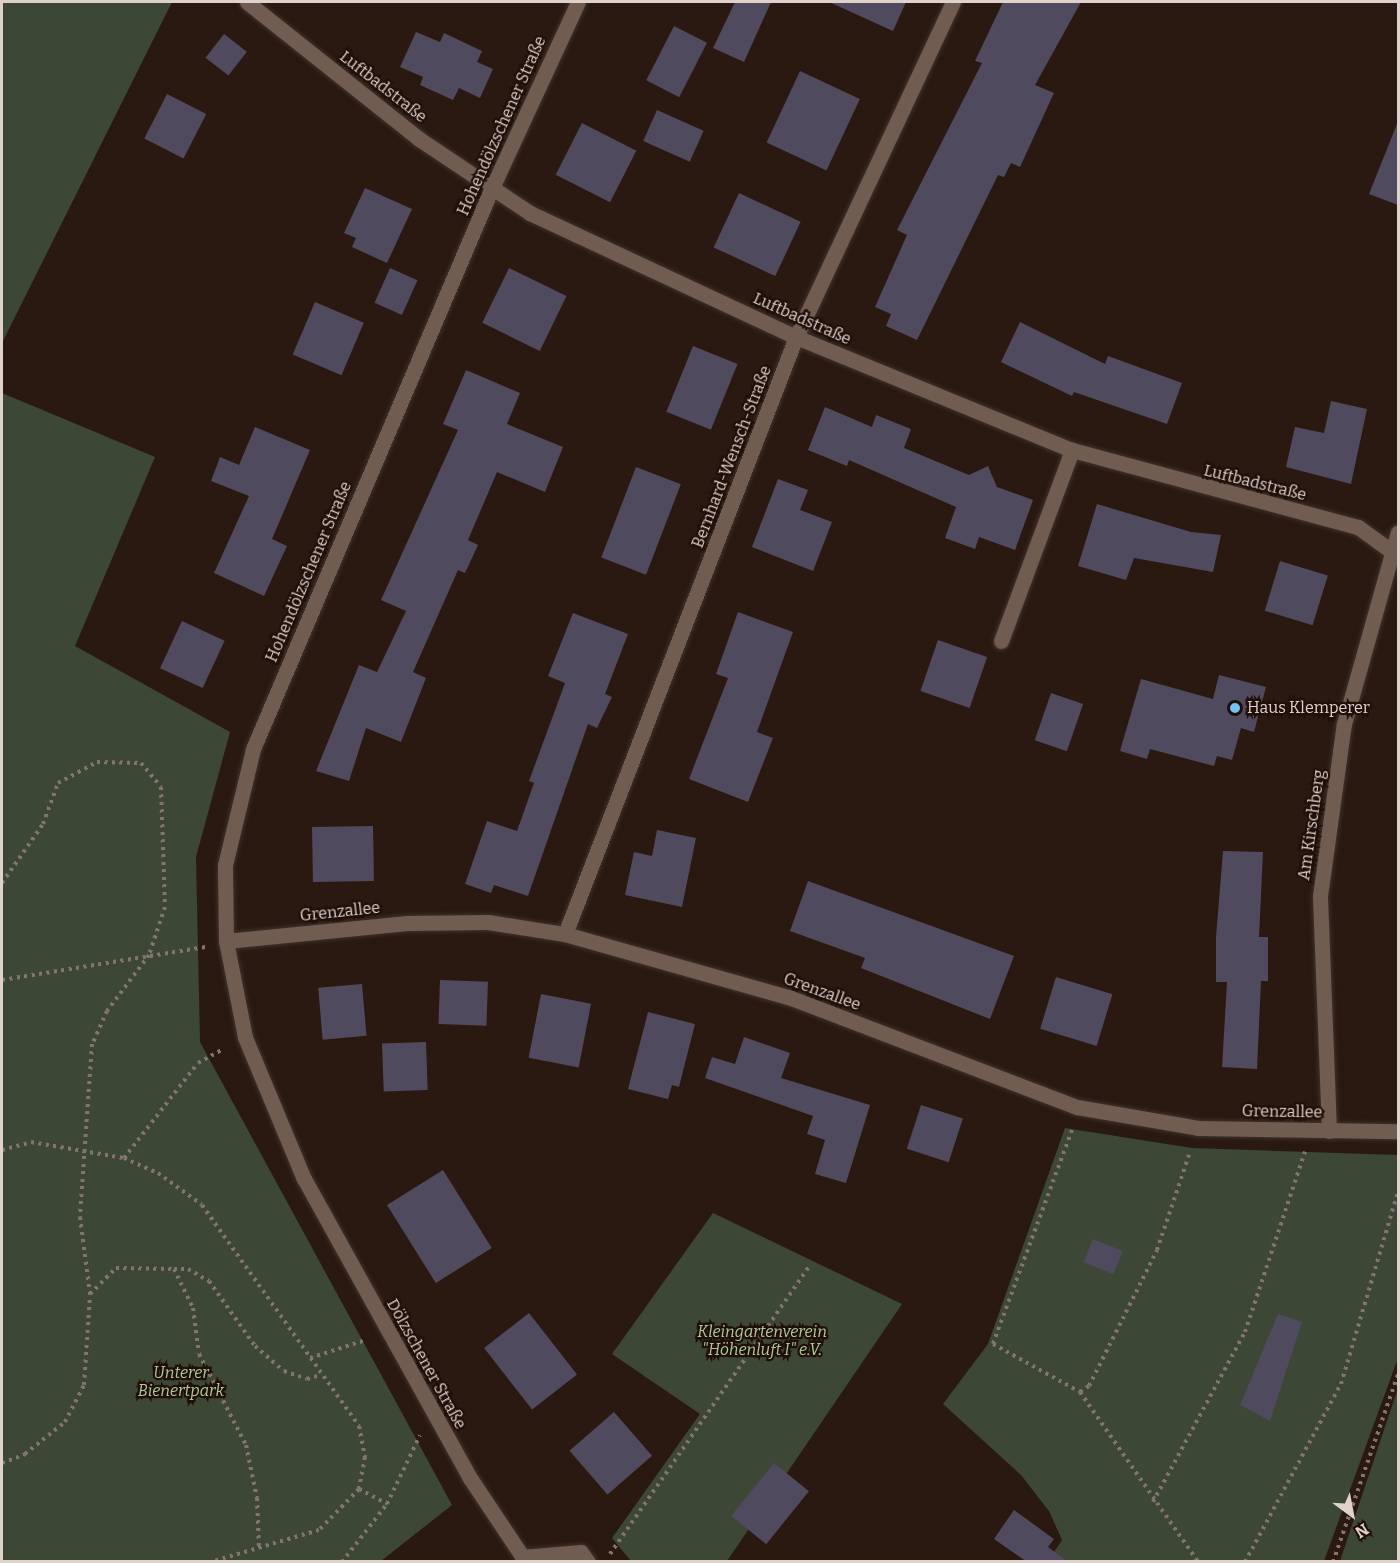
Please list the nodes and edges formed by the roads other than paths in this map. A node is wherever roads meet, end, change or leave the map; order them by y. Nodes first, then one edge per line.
1 (247, 2) edge
2 (578, 2) edge
3 (953, 2) edge
4 (491, 190) junction
5 (796, 337) junction
6 (1072, 450) junction
7 (1398, 532) edge
8 (1395, 554) edge
9 (1001, 641) dead end
10 (565, 934) junction
11 (226, 941) junction
12 (1329, 1131) junction
13 (1398, 1131) edge
14 (304, 1179) joint
15 (524, 1559) edge
16 (588, 1562) edge

1 - 4 street, Luftbadstraße
2 - 4 street, Hohendölzschener Straße
3 - 5 street, Bernhard-Wensch-Straße
4 - 5 street, Luftbadstraße
4 - 11 street, Hohendölzschener Straße
5 - 6 street, Luftbadstraße
5 - 10 street, Bernhard-Wensch-Straße
6 - 8 street, Luftbadstraße
6 - 9 street
7 - 8 street, Am Kirschberg
8 - 12 street, Am Kirschberg
10 - 11 street, Grenzallee
10 - 12 street, Grenzallee
11 - 14 street, Hohendölzschener Straße
12 - 13 street, Grenzallee
14 - 15 street, Dölzschener Straße
15 - 16 street

